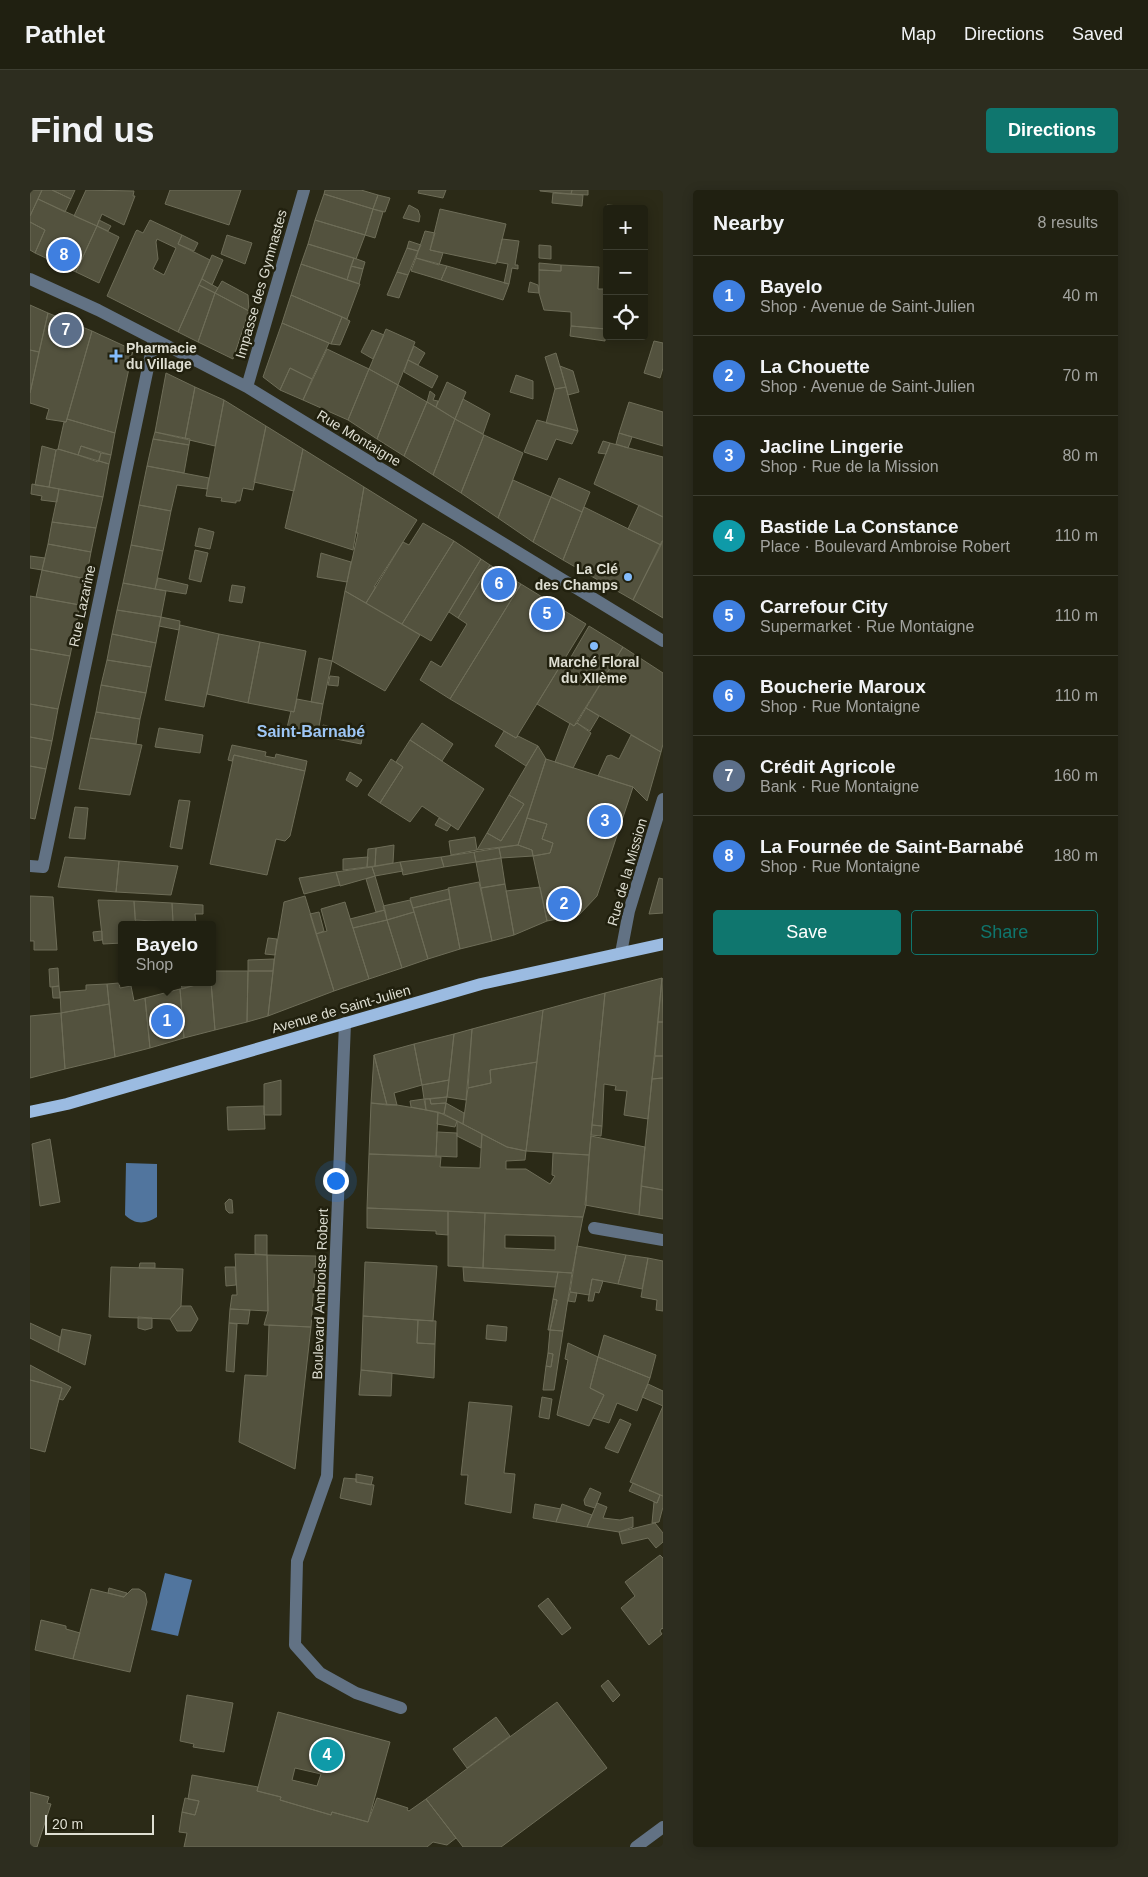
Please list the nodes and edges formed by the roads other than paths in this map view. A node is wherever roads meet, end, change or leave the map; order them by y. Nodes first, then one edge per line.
1 (304, 190) edge
2 (30, 279) edge
3 (154, 339) junction
4 (247, 387) junction
5 (663, 641) edge
6 (663, 798) edge
7 (30, 866) edge
8 (663, 944) edge
9 (621, 953) junction
10 (345, 1023) junction
11 (30, 1112) edge
12 (594, 1228) dead end
13 (663, 1240) edge
14 (402, 1708) dead end
15 (663, 1827) edge
16 (636, 1847) edge

1 - 4 street, Impasse des Gymnastes
2 - 3 street, Rue Montaigne
3 - 4 street, Rue Montaigne
3 - 7 street, Rue Lazarine
4 - 5 street, Rue Montaigne
6 - 9 street, Rue de la Mission
8 - 9 main road, Avenue de Saint-Julien
9 - 10 main road, Avenue de Saint-Julien
10 - 11 main road, Avenue de Saint-Julien
10 - 14 street, Boulevard Ambroise Robert
12 - 13 street
15 - 16 street

